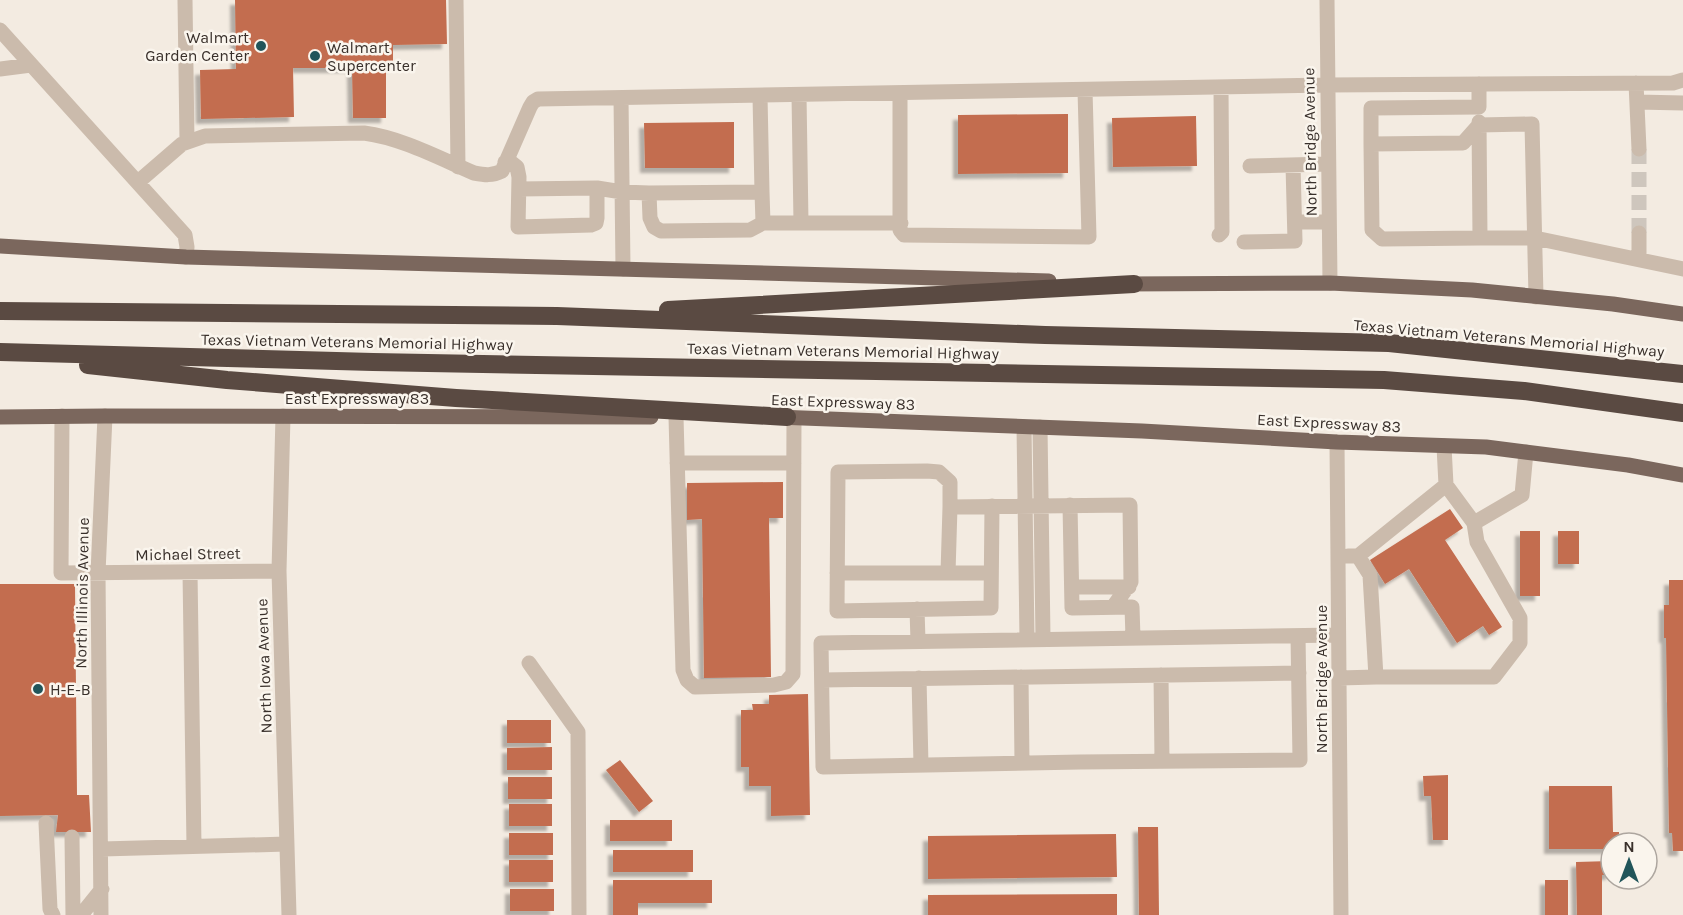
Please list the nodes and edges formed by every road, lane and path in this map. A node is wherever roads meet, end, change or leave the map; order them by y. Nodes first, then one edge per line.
1 (185, 0) edge
2 (456, 0) edge
3 (1327, 0) edge
4 (0, 30) edge
5 (31, 65) junction
6 (0, 69) edge
7 (1680, 81) edge
8 (1636, 83) junction
9 (1479, 84) junction
10 (1327, 86) junction
11 (1221, 87) junction
12 (1085, 90) junction
13 (900, 93) junction
14 (799, 95) junction
15 (760, 96) junction
16 (621, 98) junction
17 (1637, 102) junction
18 (1683, 103) edge
19 (1479, 106) junction
20 (1683, 108) edge
21 (1479, 125) junction
22 (187, 141) junction
23 (1371, 144) junction
24 (1639, 149) tunnel mouth
25 (506, 162) junction
26 (1293, 165) junction
27 (1328, 165) junction
28 (458, 166) junction
29 (1250, 166) dead end
30 (138, 182) junction
31 (597, 188) junction
32 (519, 189) junction
33 (622, 192) junction
34 (762, 192) junction
35 (649, 193) junction
36 (1295, 222) junction
37 (1329, 222) junction
38 (763, 223) junction
39 (801, 223) junction
40 (901, 223) junction
41 (1639, 233) tunnel mouth
42 (1219, 235) dead end
43 (1480, 238) junction
44 (1534, 238) junction
45 (1244, 242) dead end
46 (0, 246) edge
47 (186, 256) junction
48 (1639, 258) junction
49 (1683, 268) edge
50 (623, 269) junction
51 (1330, 283) junction
52 (1134, 284) junction
53 (1536, 297) junction
54 (0, 311) edge
55 (1683, 314) edge
56 (557, 316) junction
57 (0, 354) edge
58 (1683, 374) edge
59 (1683, 413) edge
60 (62, 416) junction
61 (105, 416) junction
62 (283, 416) junction
63 (0, 417) edge
64 (676, 417) junction
65 (790, 418) junction
66 (1024, 427) junction
67 (1040, 428) junction
68 (1337, 442) junction
69 (1444, 446) junction
70 (1526, 452) junction
71 (677, 463) junction
72 (794, 463) junction
73 (1683, 476) edge
74 (1446, 485) junction
75 (1025, 505) junction
76 (1041, 505) junction
77 (1070, 505) junction
78 (992, 506) junction
79 (950, 507) junction
80 (1474, 524) junction
81 (1338, 556) junction
82 (1358, 556) junction
83 (279, 571) junction
84 (190, 572) junction
85 (98, 573) junction
86 (837, 573) junction
87 (948, 573) junction
88 (991, 573) junction
89 (1072, 587) junction
90 (1129, 587) junction
91 (1113, 607) junction
92 (917, 609) junction
93 (1338, 635) junction
94 (1298, 636) junction
95 (1133, 638) junction
96 (1027, 639) junction
97 (1042, 639) junction
98 (918, 641) junction
99 (529, 663) dead end
100 (1299, 673) junction
101 (1161, 675) junction
102 (1021, 677) junction
103 (1376, 677) junction
104 (919, 678) junction
105 (1339, 678) junction
106 (822, 680) junction
107 (1162, 761) junction
108 (1022, 763) junction
109 (921, 765) junction
110 (46, 823) dead end
111 (72, 837) dead end
112 (287, 844) junction
113 (194, 846) junction
114 (102, 849) junction
115 (102, 889) junction
116 (53, 915) edge
117 (73, 915) edge
118 (81, 915) edge
119 (101, 915) edge
120 (289, 915) edge
121 (579, 915) edge
122 (1341, 915) edge

1 - 22 street
2 - 28 street
3 - 10 street, North Bridge Avenue
4 - 5 street
5 - 6 street
5 - 30 street
7 - 8 street
7 - 18 street
8 - 9 street
8 - 17 street
9 - 10 street
9 - 19 street
10 - 11 street
10 - 27 street, North Bridge Avenue
11 - 12 street
11 - 42 street
12 - 13 street
12 - 40 street
13 - 14 street
13 - 40 street
14 - 15 street
14 - 39 street
15 - 16 street
15 - 34 street
16 - 25 street
16 - 33 street
17 - 18 street
17 - 24 street
18 - 20 street
19 - 21 street
19 - 23 street
21 - 23 street
21 - 43 street
21 - 44 street
22 - 28 street
22 - 30 street
23 - 43 street
25 - 28 street
25 - 32 street
26 - 27 street
26 - 29 street
26 - 36 street
27 - 37 street, North Bridge Avenue
30 - 47 street
31 - 32 street
31 - 32 street
31 - 33 street
33 - 35 street
33 - 50 street
34 - 35 street
34 - 38 street
35 - 38 street
36 - 37 street
36 - 45 street
37 - 51 street, North Bridge Avenue
38 - 39 street
39 - 40 street
41 - 48 street
43 - 44 street
44 - 48 street
44 - 53 street
46 - 47 main road
47 - 50 main road
48 - 49 street
50 - 52 main road
51 - 52 main road
51 - 53 main road
52 - 56 highway
53 - 55 main road
54 - 56 highway, Texas Vietnam Veterans Memorial Highway
56 - 58 highway, Texas Vietnam Veterans Memorial Highway
57 - 59 highway, Texas Vietnam Veterans Memorial Highway
57 - 65 highway
60 - 61 main road, East Expressway 83
60 - 63 main road, East Expressway 83
60 - 85 street, Michael Street
61 - 62 main road, East Expressway 83
61 - 85 street, North Illinois Avenue
62 - 64 main road, East Expressway 83
62 - 83 street, North Iowa Avenue
64 - 65 main road, East Expressway 83
64 - 71 street
65 - 66 main road, East Expressway 83
65 - 72 street
66 - 67 main road, East Expressway 83
66 - 75 street
67 - 68 main road, East Expressway 83
67 - 76 street
68 - 69 main road, East Expressway 83
68 - 81 street, North Bridge Avenue
69 - 70 main road, East Expressway 83
69 - 74 street
70 - 73 main road, East Expressway 83
70 - 80 street
71 - 72 street
71 - 72 street
74 - 80 street
74 - 82 street
75 - 76 street
75 - 78 street
75 - 96 street
76 - 77 street
76 - 97 street
77 - 89 street
77 - 90 street
78 - 79 street
78 - 88 street
79 - 86 street
79 - 87 street
80 - 103 street
81 - 82 street
81 - 93 street, North Bridge Avenue
82 - 103 street
83 - 84 street, Michael Street
83 - 112 street, North Iowa Avenue
84 - 85 street, Michael Street
84 - 113 street
85 - 114 street, North Illinois Avenue
86 - 87 street
86 - 92 street
87 - 88 street
88 - 92 street
89 - 90 street
89 - 91 street
90 - 91 street
91 - 95 street
92 - 98 street
93 - 94 street
93 - 105 street, North Bridge Avenue
94 - 95 street
94 - 100 street
95 - 97 street
96 - 97 street
96 - 98 street
98 - 106 street
99 - 121 street
100 - 101 street
100 - 107 street
101 - 102 street
101 - 107 street
102 - 104 street
102 - 108 street
103 - 105 street
104 - 106 street
104 - 109 street
105 - 122 street, North Bridge Avenue
106 - 109 street
107 - 108 street
108 - 109 street
110 - 116 street
111 - 117 street
112 - 113 street
112 - 120 street, North Iowa Avenue
113 - 114 street
114 - 115 street, North Illinois Avenue
115 - 118 street
115 - 119 street, North Illinois Avenue

